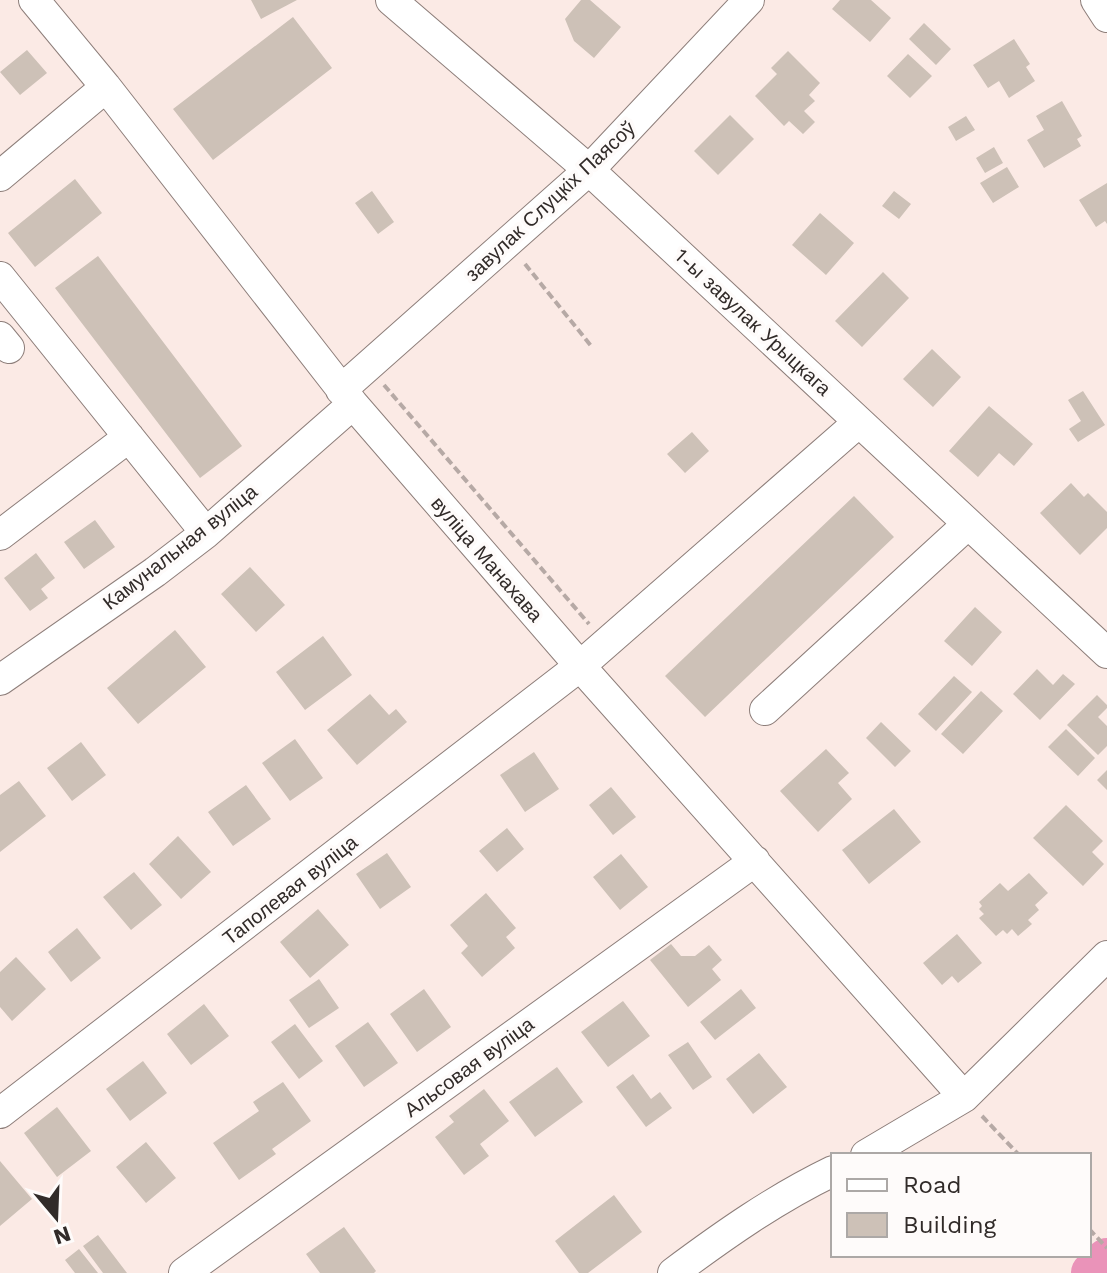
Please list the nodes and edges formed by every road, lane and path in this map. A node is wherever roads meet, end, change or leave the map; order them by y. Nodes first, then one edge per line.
1 (34, 0) edge
2 (391, 0) edge
3 (749, 0) edge
4 (1096, 0) edge
5 (1107, 17) edge
6 (106, 87) junction
7 (589, 170) junction
8 (0, 176) edge
9 (508, 243) junction
10 (0, 277) edge
11 (592, 347) dead end
12 (369, 367) junction
13 (347, 397) junction
14 (859, 422) junction
15 (129, 437) junction
16 (5, 521) edge
17 (968, 524) junction
18 (206, 533) junction
19 (607, 644) junction
20 (1107, 653) edge
21 (580, 666) junction
22 (0, 680) edge
23 (765, 710) dead end
24 (755, 861) junction
25 (1107, 956) edge
26 (964, 1097) junction
27 (0, 1113) edge
28 (869, 1153) edge
29 (1017, 1153) edge
30 (831, 1172) edge
31 (1091, 1231) edge
32 (1107, 1248) edge
33 (184, 1273) edge
34 (673, 1273) edge

1 - 6 street, вуліца Манахава
2 - 7 street, 1-ы завулак Урыцкага
3 - 7 street, завулак Слуцкіх Паясоў
4 - 5 street
6 - 8 street
6 - 13 street, вуліца Манахава
7 - 9 street, завулак Слуцкіх Паясоў
7 - 14 street, 1-ы завулак Урыцкага
9 - 11 path
9 - 12 street, завулак Слуцкіх Паясоў
10 - 15 street
12 - 13 street, завулак Слуцкіх Паясоў
12 - 19 path
13 - 18 street, Камунальная вуліца
13 - 21 street, вуліца Манахава
14 - 17 street, 1-ы завулак Урыцкага
14 - 19 street, Таполевая вуліца
15 - 16 street
15 - 18 street
17 - 20 street, 1-ы завулак Урыцкага
17 - 23 street
18 - 22 street, Камунальная вуліца
19 - 21 street, Таполевая вуліца
21 - 24 street, вуліца Манахава
21 - 27 street, Таполевая вуліца
24 - 26 street, вуліца Манахава
24 - 33 street, Альсовая вуліца
25 - 26 street
26 - 28 street
26 - 29 path
30 - 34 street
31 - 32 path

